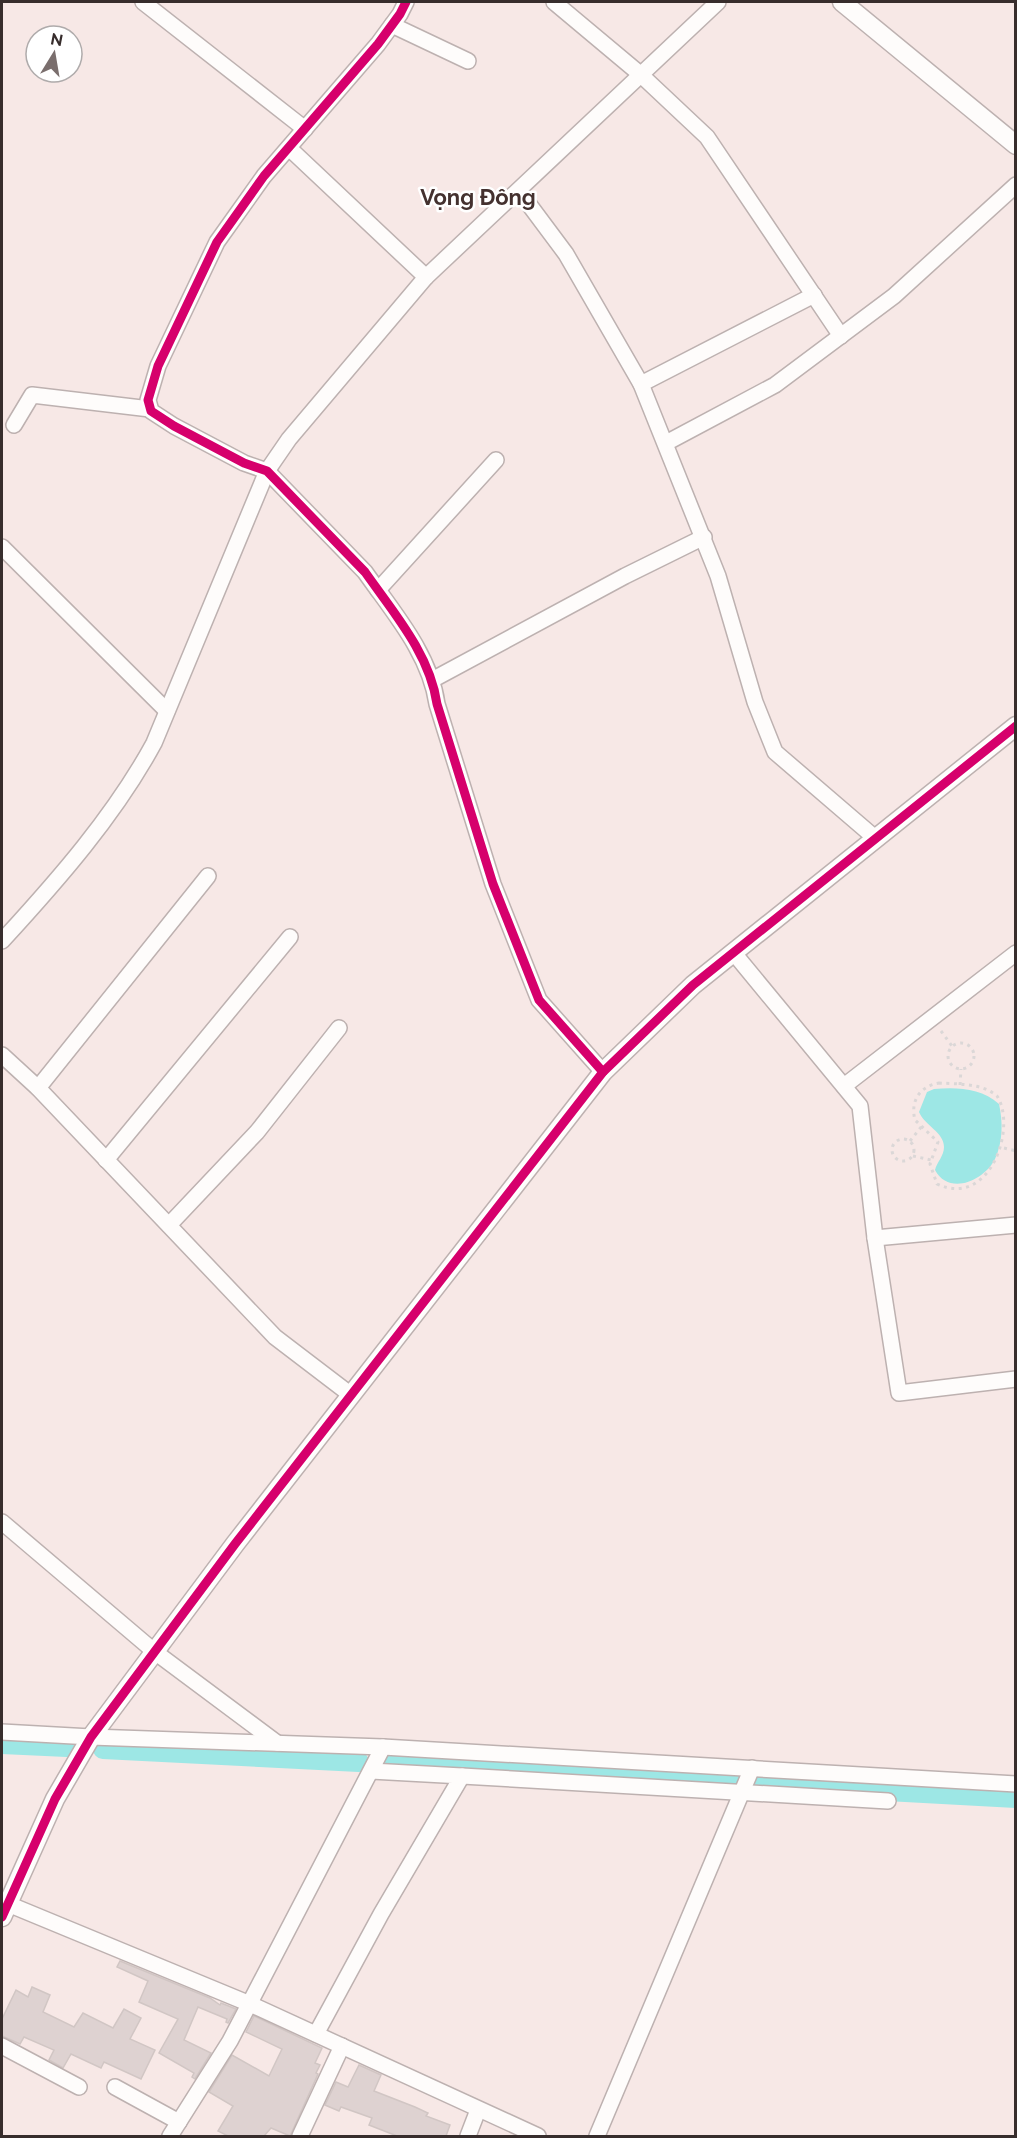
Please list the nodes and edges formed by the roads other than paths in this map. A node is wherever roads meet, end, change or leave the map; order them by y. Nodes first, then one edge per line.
1 (143, 2) edge
2 (405, 2) edge
3 (554, 2) edge
4 (718, 2) edge
5 (842, 2) edge
6 (392, 25) junction
7 (468, 61) dead end
8 (640, 74) junction
9 (304, 129) junction
10 (1016, 145) edge
11 (289, 147) junction
12 (1016, 185) edge
13 (519, 191) junction
14 (426, 277) junction
15 (814, 295) junction
16 (841, 336) junction
17 (641, 384) junction
18 (150, 409) junction
19 (14, 425) dead end
20 (666, 444) junction
21 (496, 460) dead end
22 (267, 471) junction
23 (704, 537) junction
24 (2, 547) edge
25 (378, 590) junction
26 (432, 680) junction
27 (167, 711) junction
28 (1016, 726) edge
29 (874, 837) junction
30 (208, 876) dead end
31 (290, 937) dead end
32 (2, 940) edge
33 (733, 952) junction
34 (1016, 953) edge
35 (339, 1028) dead end
36 (2, 1055) edge
37 (603, 1072) junction
38 (844, 1086) junction
39 (38, 1088) junction
40 (106, 1160) junction
41 (169, 1225) junction
42 (1016, 1225) edge
43 (875, 1238) junction
44 (1016, 1379) edge
45 (351, 1395) junction
46 (2, 1522) edge
47 (155, 1652) junction
48 (2, 1732) edge
49 (91, 1737) junction
50 (277, 1743) junction
51 (383, 1747) junction
52 (752, 1768) junction
53 (371, 1771) junction
54 (462, 1776) junction
55 (1016, 1784) edge
56 (741, 1795) junction
57 (888, 1802) dead end
58 (5, 1910) edge
59 (250, 2004) junction
60 (316, 2034) junction
61 (2, 2046) edge
62 (342, 2046) junction
63 (79, 2087) dead end
64 (115, 2087) dead end
65 (478, 2110) junction
66 (179, 2122) junction
67 (170, 2136) edge
68 (300, 2136) edge
69 (468, 2136) edge
70 (538, 2136) edge
71 (597, 2136) edge

1 - 9 street
2 - 6 street
3 - 8 street
4 - 8 street
5 - 10 street
6 - 7 street
6 - 9 street
8 - 13 street
8 - 15 street
9 - 11 street
11 - 14 street
11 - 18 street
12 - 16 street
13 - 14 street
13 - 17 street
14 - 22 street
15 - 16 street
15 - 17 street
16 - 20 street
17 - 20 street
18 - 19 street
18 - 22 street
20 - 23 street
21 - 25 street
22 - 25 street
22 - 27 street
23 - 26 street
23 - 29 street
24 - 27 street
25 - 26 street
26 - 37 street
27 - 32 street
28 - 29 street
29 - 33 street
30 - 39 street
31 - 40 street
33 - 37 street
33 - 38 street
34 - 38 street
35 - 41 street
36 - 39 street
37 - 45 street
38 - 43 street
39 - 40 street
40 - 41 street
41 - 45 street
42 - 43 street
43 - 44 street
45 - 47 street
46 - 47 street
47 - 49 street
47 - 50 street
48 - 49 street
49 - 50 street
49 - 58 street
50 - 51 street
51 - 52 street
51 - 53 street
52 - 55 street
52 - 56 street
53 - 54 street
53 - 59 street
54 - 56 street
54 - 60 street
56 - 57 street
56 - 71 street
58 - 59 street
59 - 60 street
59 - 66 street
60 - 62 street
61 - 63 street
62 - 65 street
62 - 68 street
64 - 66 street
65 - 69 street
65 - 70 street
66 - 67 street

